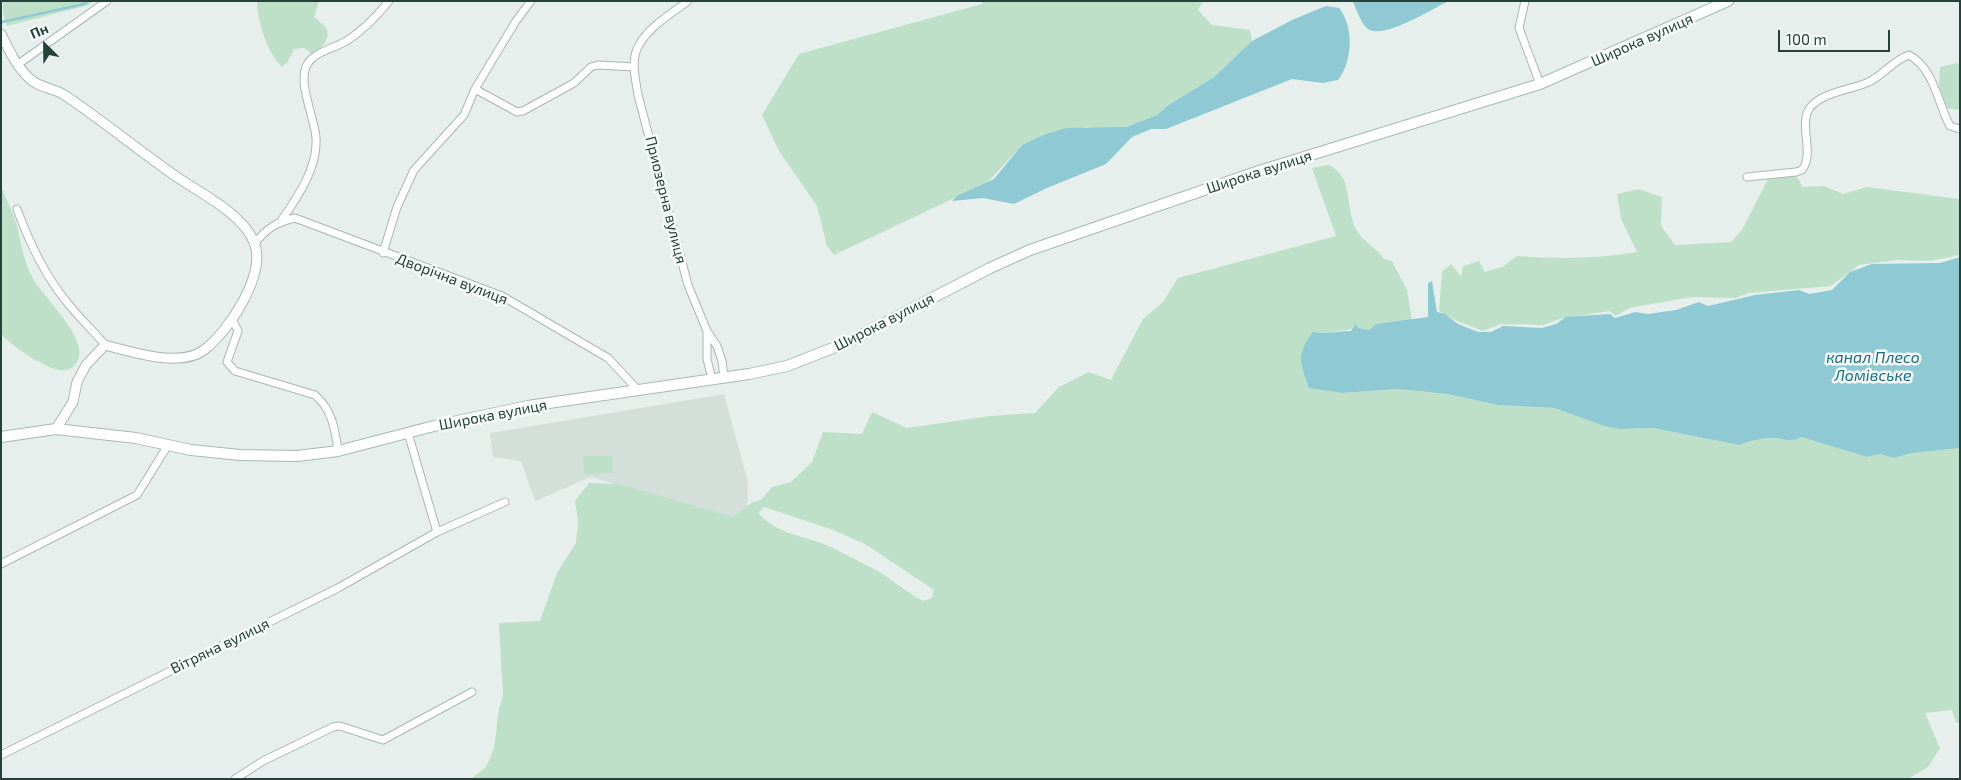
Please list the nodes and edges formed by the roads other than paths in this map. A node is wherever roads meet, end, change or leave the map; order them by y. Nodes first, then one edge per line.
1 (107, 1) edge
2 (390, 1) edge
3 (531, 1) edge
4 (688, 1) edge
5 (1525, 1) edge
6 (1728, 1) edge
7 (1, 34) edge
8 (17, 65) junction
9 (634, 67) junction
10 (1540, 84) junction
11 (475, 89) junction
12 (1960, 129) edge
13 (1747, 177) dead end
14 (18, 209) dead end
15 (281, 221) junction
16 (255, 243) junction
17 (383, 253) junction
18 (232, 321) junction
19 (707, 331) junction
20 (105, 344) junction
21 (724, 377) junction
22 (712, 379) junction
23 (637, 389) junction
24 (56, 429) junction
25 (408, 433) junction
26 (1, 437) edge
27 (168, 445) junction
28 (338, 450) junction
29 (505, 502) dead end
30 (437, 532) junction
31 (1, 564) edge
32 (472, 692) dead end
33 (1, 755) edge
34 (235, 779) edge

1 - 8 street
2 - 15 street
3 - 11 street
4 - 9 street
5 - 10 street
6 - 10 main road, Широка вулиця
7 - 8 street
8 - 16 street
9 - 11 street
9 - 19 street, Приозерна вулиця
10 - 21 main road, Широка вулиця
11 - 17 street
12 - 13 street
14 - 20 street
15 - 16 street
15 - 17 street, Дворічна вулиця
16 - 18 street
17 - 23 street, Дворічна вулиця
18 - 20 street
18 - 28 street
19 - 21 street, Приозерна вулиця
19 - 22 street
20 - 24 street
21 - 22 main road, Широка вулиця
22 - 23 main road, Широка вулиця
23 - 25 main road, Широка вулиця
24 - 26 main road, Широка вулиця
24 - 27 main road, Широка вулиця
25 - 28 main road, Широка вулиця
25 - 30 street
27 - 28 main road, Широка вулиця
27 - 31 street
29 - 30 street, Вітряна вулиця
30 - 33 street, Вітряна вулиця
32 - 34 street

